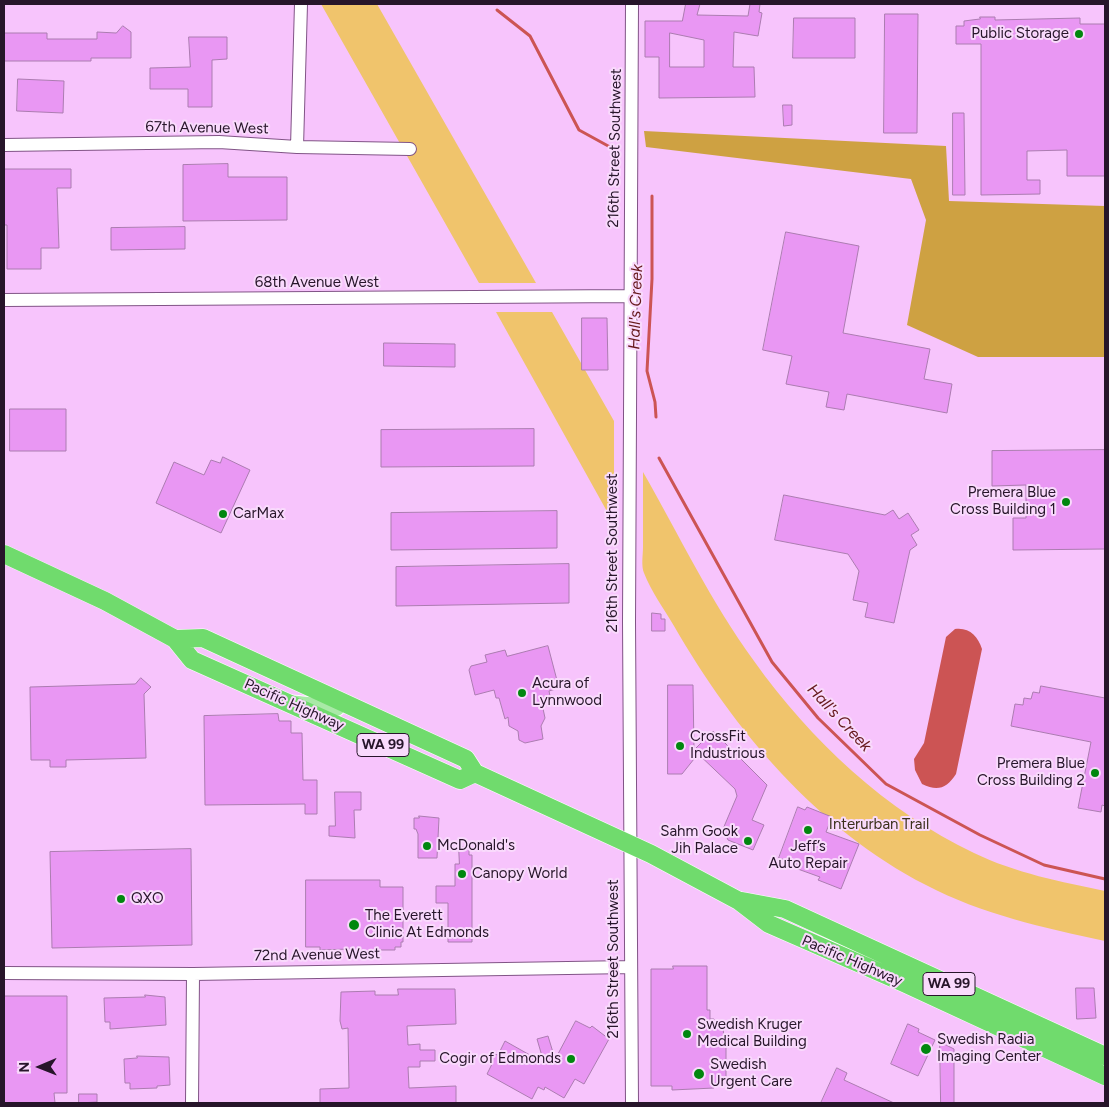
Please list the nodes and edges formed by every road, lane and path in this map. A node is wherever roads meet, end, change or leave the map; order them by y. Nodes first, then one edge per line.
1 (301, 4) edge
2 (632, 4) edge
3 (4, 145) edge
4 (297, 147) junction
5 (410, 149) dead end
6 (630, 296) junction
7 (4, 300) edge
8 (4, 554) edge
9 (175, 639) junction
10 (341, 702) junction
11 (290, 703) junction
12 (475, 772) junction
13 (631, 845) junction
14 (739, 901) junction
15 (630, 968) junction
16 (4, 973) edge
17 (192, 974) junction
18 (1105, 1056) edge
19 (1105, 1076) edge
20 (192, 1103) edge
21 (632, 1103) edge

1 - 4 street
2 - 6 street, 216th Street Southwest
3 - 4 street, 67th Avenue West
4 - 5 street, 67th Avenue West
6 - 7 street, 68th Avenue West
6 - 13 street, 216th Street Southwest
8 - 9 highway, Pacific Highway / WA 99
9 - 10 highway, Pacific Highway / WA 99
9 - 11 highway, Pacific Highway / WA 99
10 - 11 main road
10 - 12 highway, Pacific Highway / WA 99
11 - 12 highway, Pacific Highway / WA 99
12 - 13 highway, Pacific Highway / WA 99
13 - 14 highway, Pacific Highway / WA 99
13 - 15 street, 216th Street Southwest
14 - 18 highway, Pacific Highway / WA 99
14 - 19 highway, Pacific Highway / WA 99
15 - 17 street, 72nd Avenue West
15 - 21 street, 216th Street Southwest
16 - 17 street, 72nd Avenue West
17 - 20 street

